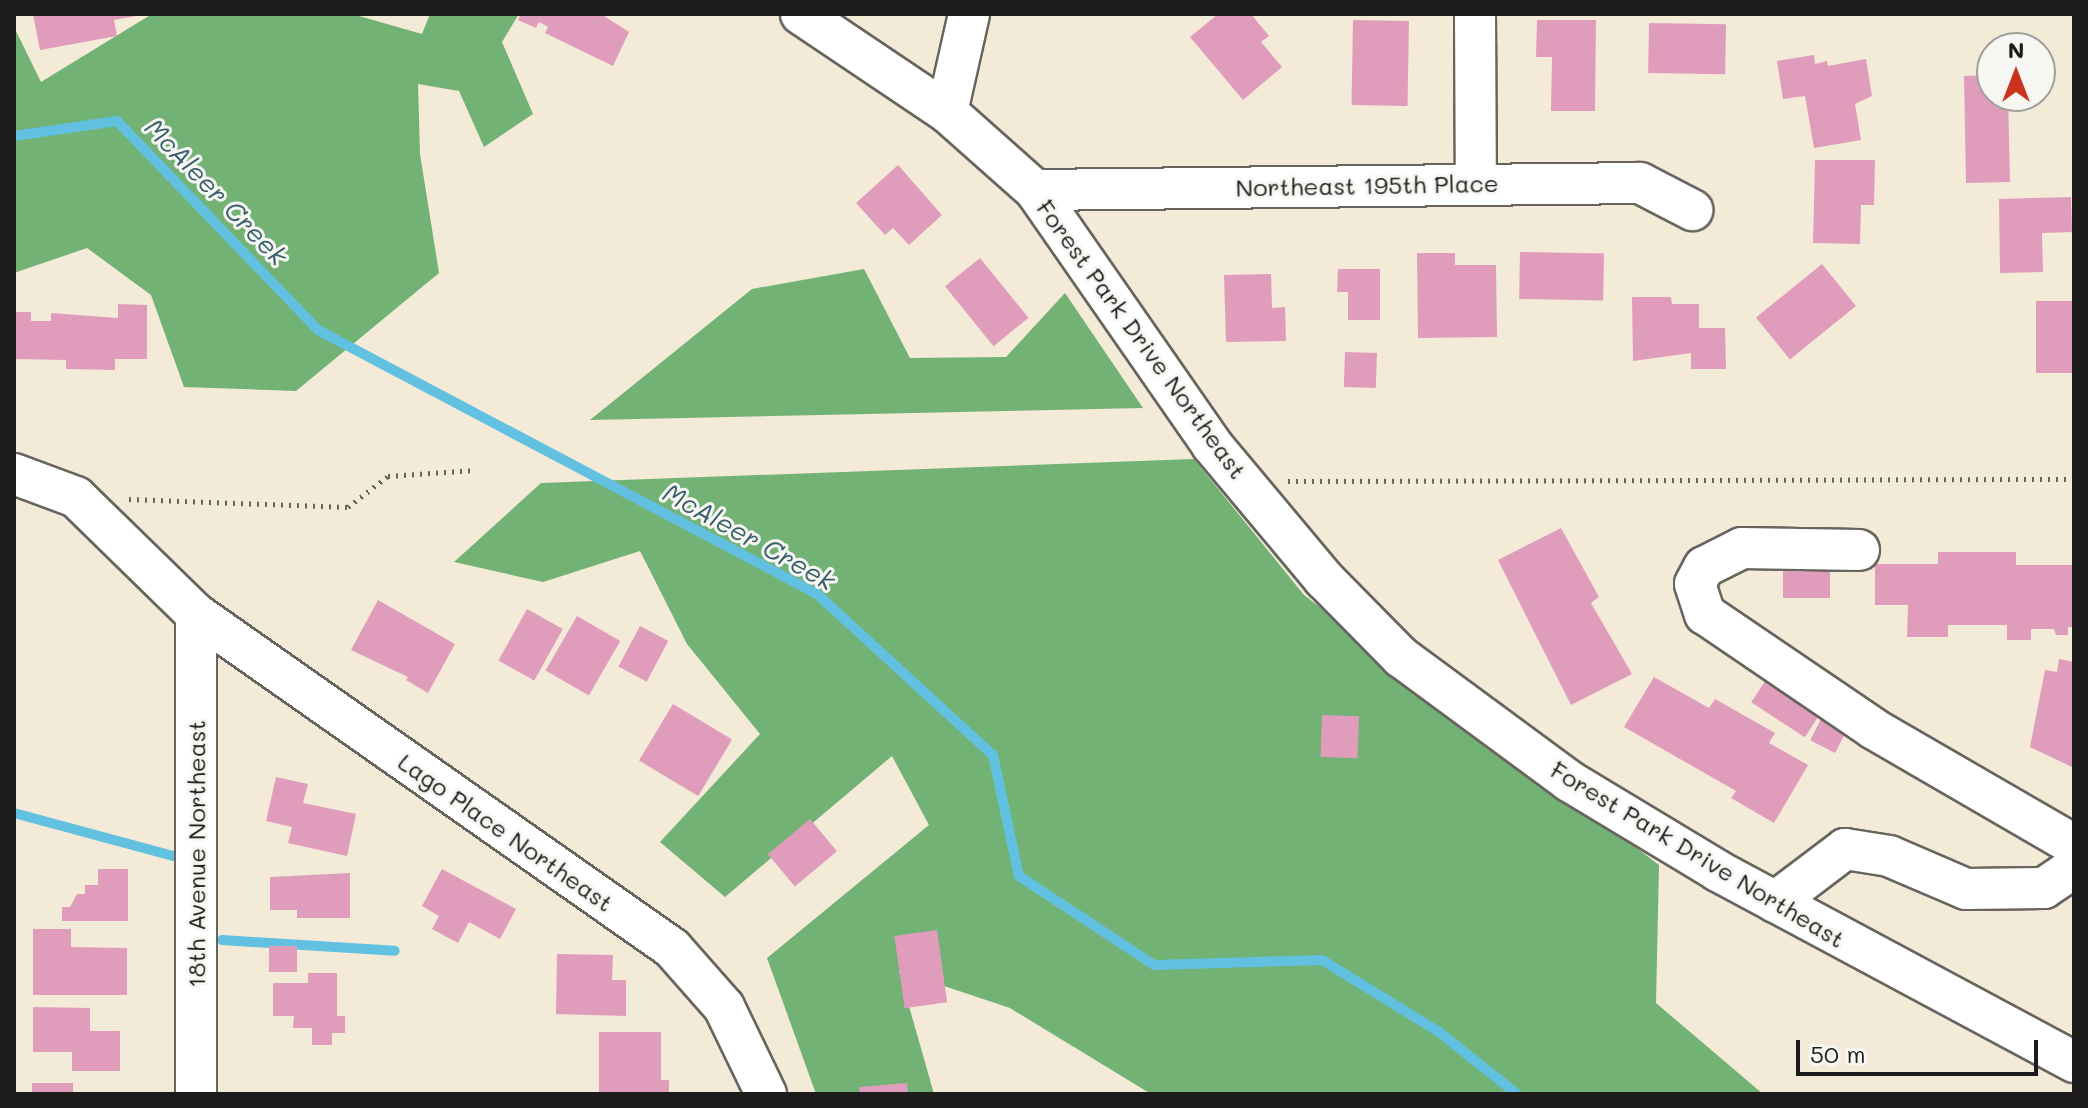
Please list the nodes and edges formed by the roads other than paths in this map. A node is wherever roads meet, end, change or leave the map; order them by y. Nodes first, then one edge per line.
1 (801, 14) edge
2 (969, 14) edge
3 (1475, 14) edge
4 (947, 112) junction
5 (1476, 183) junction
6 (1035, 190) junction
7 (1692, 210) dead end
8 (14, 474) edge
9 (1859, 550) dead end
10 (196, 614) junction
11 (2074, 845) edge
12 (2074, 868) edge
13 (1775, 902) junction
14 (2074, 1062) edge
15 (196, 1094) edge
16 (766, 1094) edge

1 - 4 street, Forest Park Drive Northeast
2 - 4 street
3 - 5 street
4 - 6 street, Forest Park Drive Northeast
5 - 6 street, Northeast 195th Place
5 - 7 street, Northeast 195th Place
6 - 13 street, Forest Park Drive Northeast
8 - 10 street, Lago Place Northeast
9 - 11 street
10 - 15 street, 18th Avenue Northeast
10 - 16 street, Lago Place Northeast
12 - 13 street
13 - 14 street, Forest Park Drive Northeast

